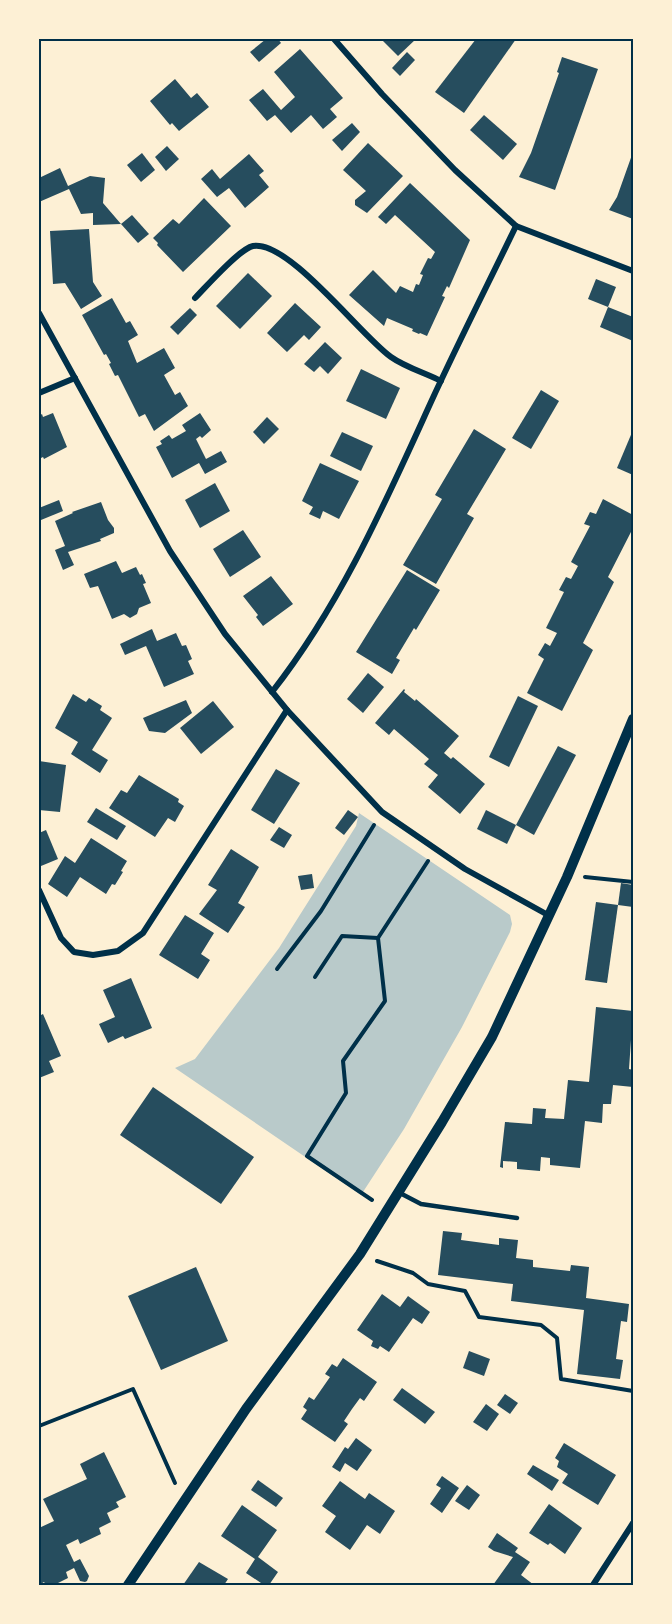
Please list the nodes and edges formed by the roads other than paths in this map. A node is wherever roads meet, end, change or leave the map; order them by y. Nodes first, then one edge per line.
1 (334, 39) edge
2 (516, 226) junction
3 (633, 271) edge
4 (195, 298) dead end
5 (39, 314) edge
6 (75, 378) junction
7 (441, 381) junction
8 (39, 393) edge
9 (272, 692) junction
10 (287, 710) junction
11 (633, 722) edge
12 (39, 890) edge
13 (548, 915) junction
14 (399, 1192) junction
15 (517, 1218) dead end
16 (633, 1523) edge
17 (128, 1585) edge
18 (592, 1585) edge

1 - 2 street
2 - 3 street
2 - 7 street
4 - 7 street
5 - 6 street
6 - 8 street
6 - 9 street
7 - 9 street
9 - 10 street
10 - 12 street
10 - 13 street
11 - 13 street
13 - 14 street
14 - 15 lane
14 - 17 street
16 - 18 street

